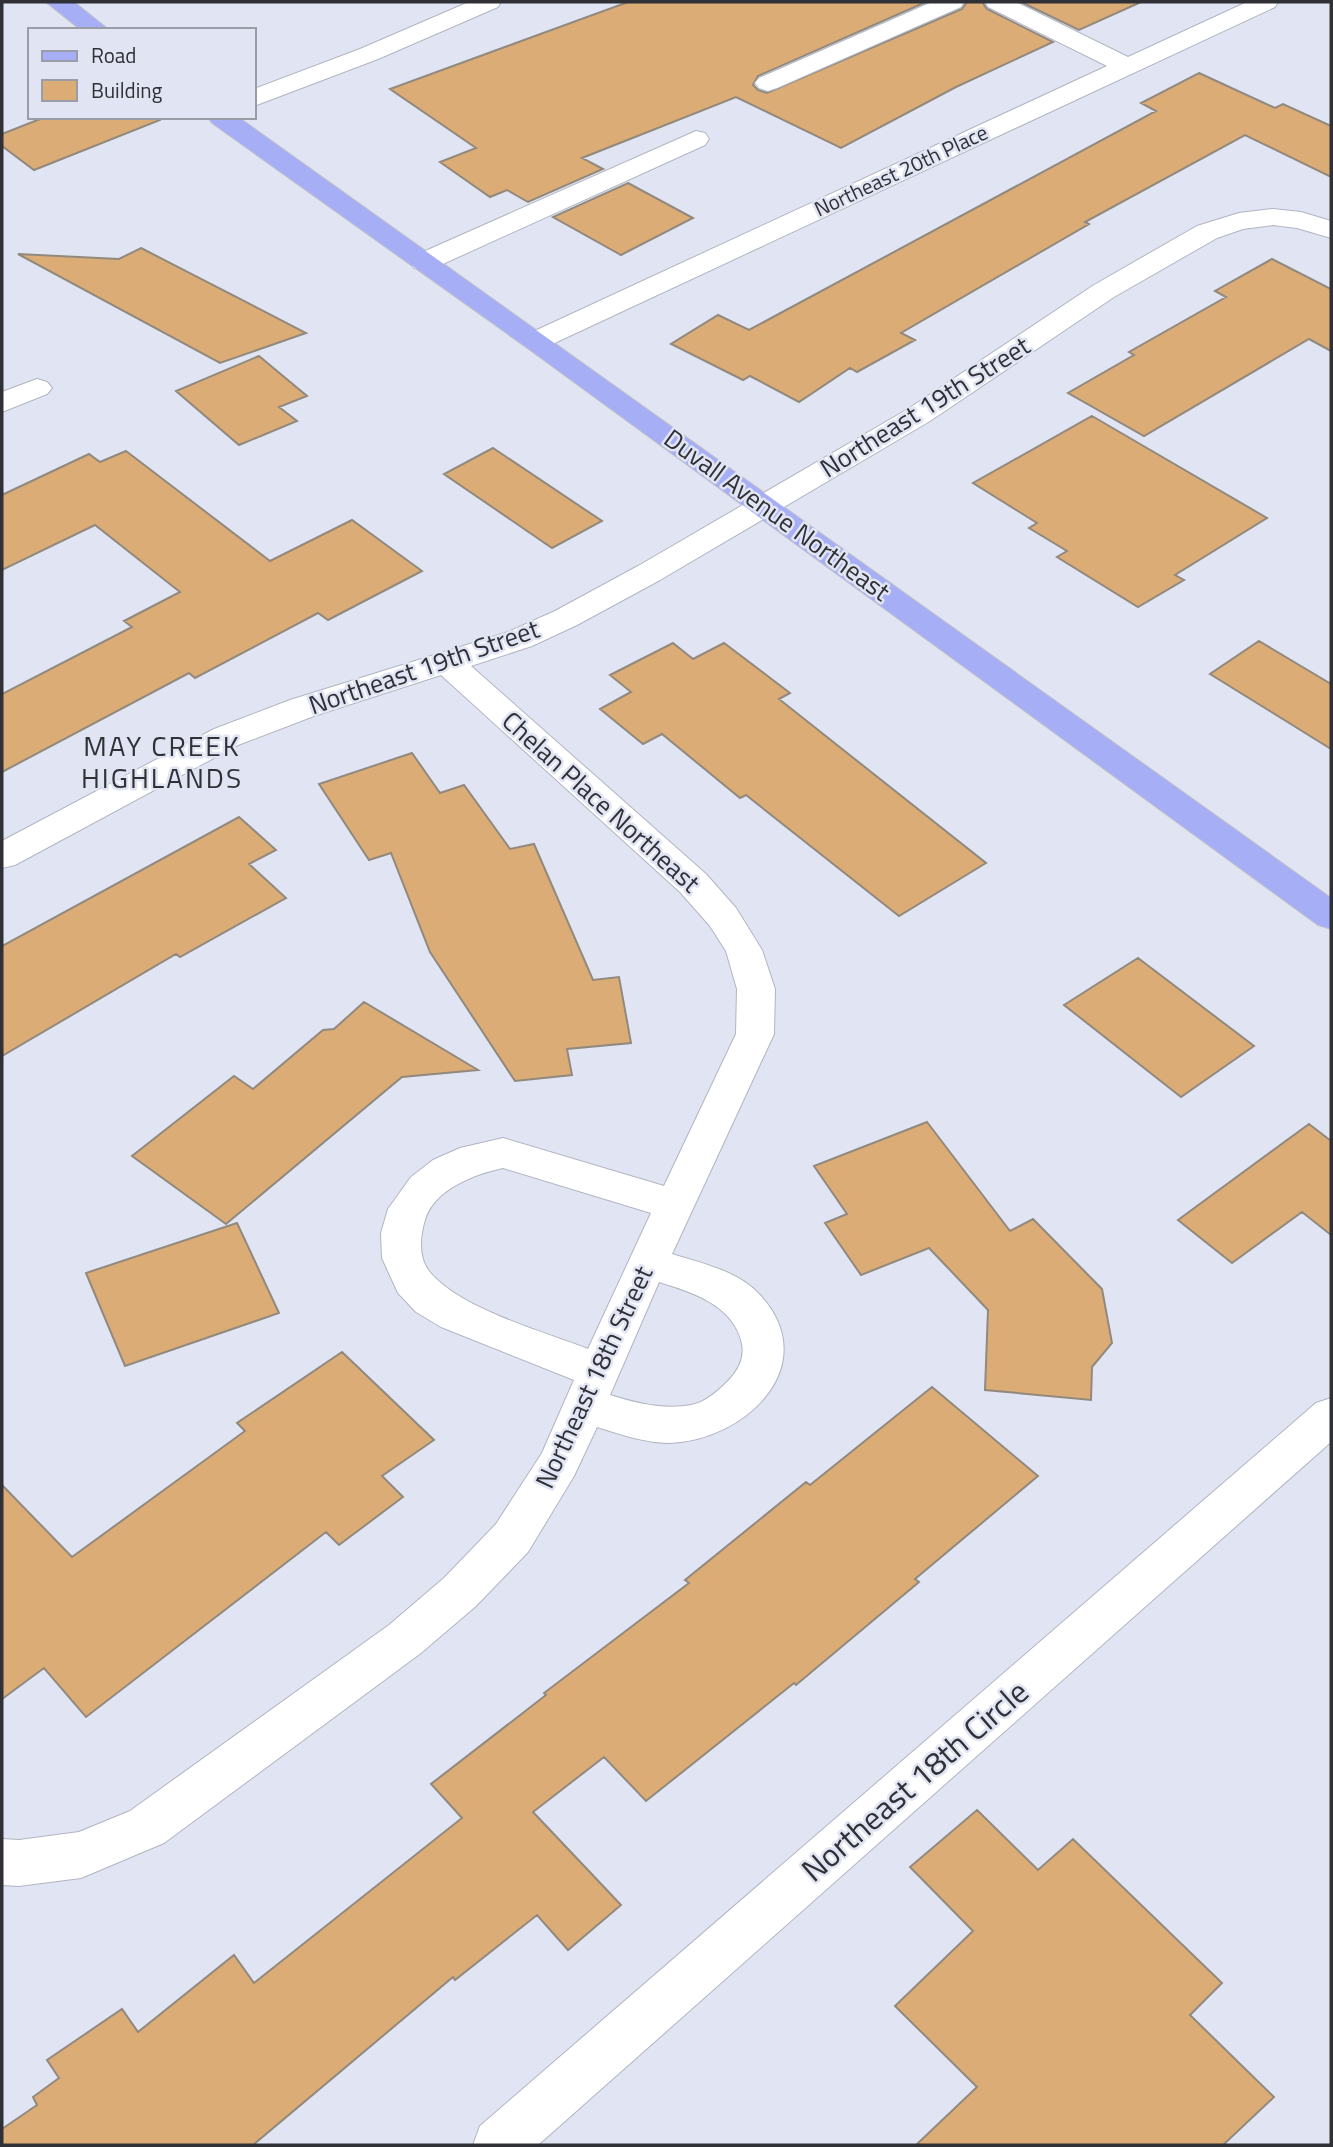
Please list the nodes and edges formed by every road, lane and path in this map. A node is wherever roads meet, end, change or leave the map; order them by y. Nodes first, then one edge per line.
1 (58, 2) edge
2 (489, 2) edge
3 (952, 2) edge
4 (997, 2) edge
5 (1266, 2) edge
6 (94, 28) edge
7 (1127, 66) junction
8 (768, 83) dead end
9 (256, 97) edge
10 (223, 119) edge
11 (696, 139) dead end
12 (1331, 230) edge
13 (424, 262) junction
14 (536, 341) junction
15 (37, 388) dead end
16 (2, 403) edge
17 (764, 506) junction
18 (449, 663) junction
19 (2, 856) edge
20 (1326, 904) edge
21 (744, 950) joint
22 (675, 1205) junction
23 (648, 1262) junction
24 (591, 1389) junction
25 (1331, 1416) edge
26 (2, 1862) edge
27 (499, 2145) edge

1 - 6 main road
2 - 9 street
3 - 8 street
4 - 7 street
5 - 7 street, Northeast 20th Place
7 - 14 street, Northeast 20th Place
10 - 13 main road, Duvall Avenue Northeast
11 - 13 street
12 - 17 street, Northeast 19th Street
13 - 14 main road, Duvall Avenue Northeast
14 - 17 main road, Duvall Avenue Northeast
15 - 16 street
17 - 18 street, Northeast 19th Street
17 - 20 main road, Duvall Avenue Northeast
18 - 19 street, Northeast 19th Street
18 - 21 street, Chelan Place Northeast
21 - 22 street, Northeast 18th Street
22 - 23 street, Northeast 18th Street
22 - 24 street
23 - 24 street, Northeast 18th Street
23 - 24 street
24 - 26 street, Northeast 18th Street
25 - 27 street, Northeast 18th Circle

